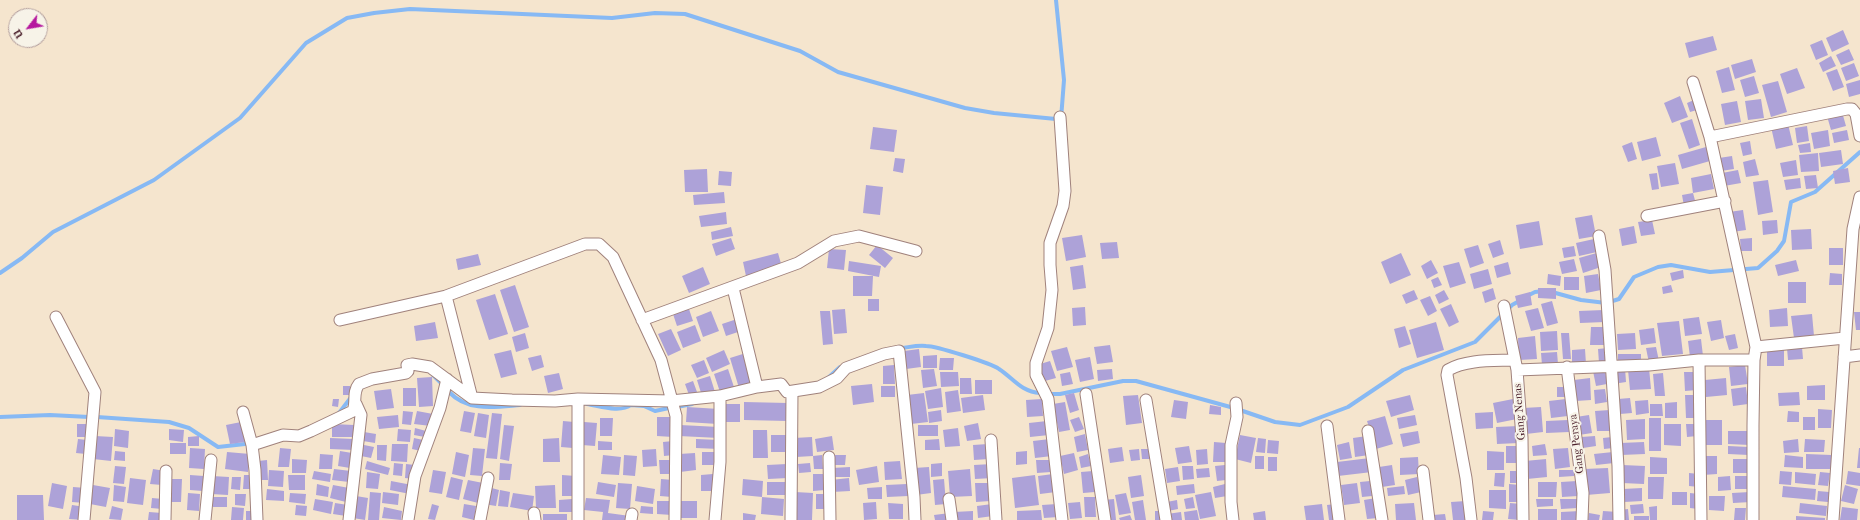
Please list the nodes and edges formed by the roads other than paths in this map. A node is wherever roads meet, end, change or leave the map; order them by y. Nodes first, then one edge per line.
1 (1693, 82) dead end
2 (1060, 118) dead end
3 (1860, 136) edge
4 (1710, 137) junction
5 (1860, 197) edge
6 (1725, 200) junction
7 (1647, 216) dead end
8 (1599, 236) dead end
9 (916, 250) dead end
10 (733, 288) junction
11 (446, 296) junction
12 (1504, 306) dead end
13 (56, 317) dead end
14 (340, 320) dead end
15 (642, 320) junction
16 (1846, 338) junction
17 (1756, 347) junction
18 (1860, 355) edge
19 (1844, 357) junction
20 (1699, 360) junction
21 (1754, 360) junction
22 (1516, 365) junction
23 (1610, 366) junction
24 (1567, 367) junction
25 (447, 379) junction
26 (757, 387) junction
27 (792, 392) junction
28 (1086, 394) dead end
29 (720, 396) junction
30 (472, 398) junction
31 (578, 399) junction
32 (1146, 400) dead end
33 (671, 401) junction
34 (1236, 403) dead end
35 (356, 404) junction
36 (243, 412) dead end
37 (1327, 426) dead end
38 (1368, 431) dead end
39 (991, 440) dead end
40 (252, 445) junction
41 (829, 457) dead end
42 (211, 460) dead end
43 (166, 471) dead end
44 (1423, 471) dead end
45 (488, 478) dead end
46 (949, 499) dead end
47 (84, 520) edge
48 (165, 520) edge
49 (205, 520) edge
50 (257, 520) edge
51 (349, 520) edge
52 (408, 520) edge
53 (480, 520) edge
54 (578, 520) edge
55 (675, 520) edge
56 (715, 520) edge
57 (791, 520) edge
58 (830, 520) edge
59 (915, 520) edge
60 (952, 520) edge
61 (996, 520) edge
62 (1062, 520) edge
63 (1105, 520) edge
64 (1166, 520) edge
65 (1233, 520) edge
66 (1339, 520) edge
67 (1382, 520) edge
68 (1429, 520) edge
69 (1471, 520) edge
70 (1523, 520) edge
71 (1582, 520) edge
72 (1619, 520) edge
73 (1701, 520) edge
74 (1753, 520) edge
75 (1833, 520) edge

1 - 4 street
2 - 62 street
3 - 4 street
4 - 6 street
5 - 16 street
6 - 7 street
6 - 17 street
8 - 23 street
9 - 10 street
10 - 15 street
10 - 26 street
11 - 14 street
11 - 15 street
11 - 30 street
12 - 22 street, Gang Nenas
13 - 47 street
15 - 33 street
16 - 17 street
16 - 19 street
17 - 21 street
18 - 19 street
19 - 75 street
20 - 21 street
20 - 23 street
20 - 73 street
21 - 74 street
22 - 24 street
22 - 69 street
22 - 70 street, Gang Nenas
23 - 24 street
23 - 72 street
24 - 71 street, Gang Peraya
25 - 30 street
25 - 35 street
25 - 52 street
26 - 27 street
26 - 29 street
27 - 57 street
27 - 59 street
28 - 63 street
29 - 33 street
29 - 56 street
30 - 31 street
31 - 33 street
31 - 54 street
32 - 64 street
33 - 55 street
34 - 65 street
35 - 40 street
35 - 51 street
36 - 40 street
37 - 66 street
38 - 67 street
39 - 61 street
40 - 50 street
41 - 58 street
42 - 49 street
43 - 48 street
44 - 68 street
45 - 53 street
46 - 60 street

